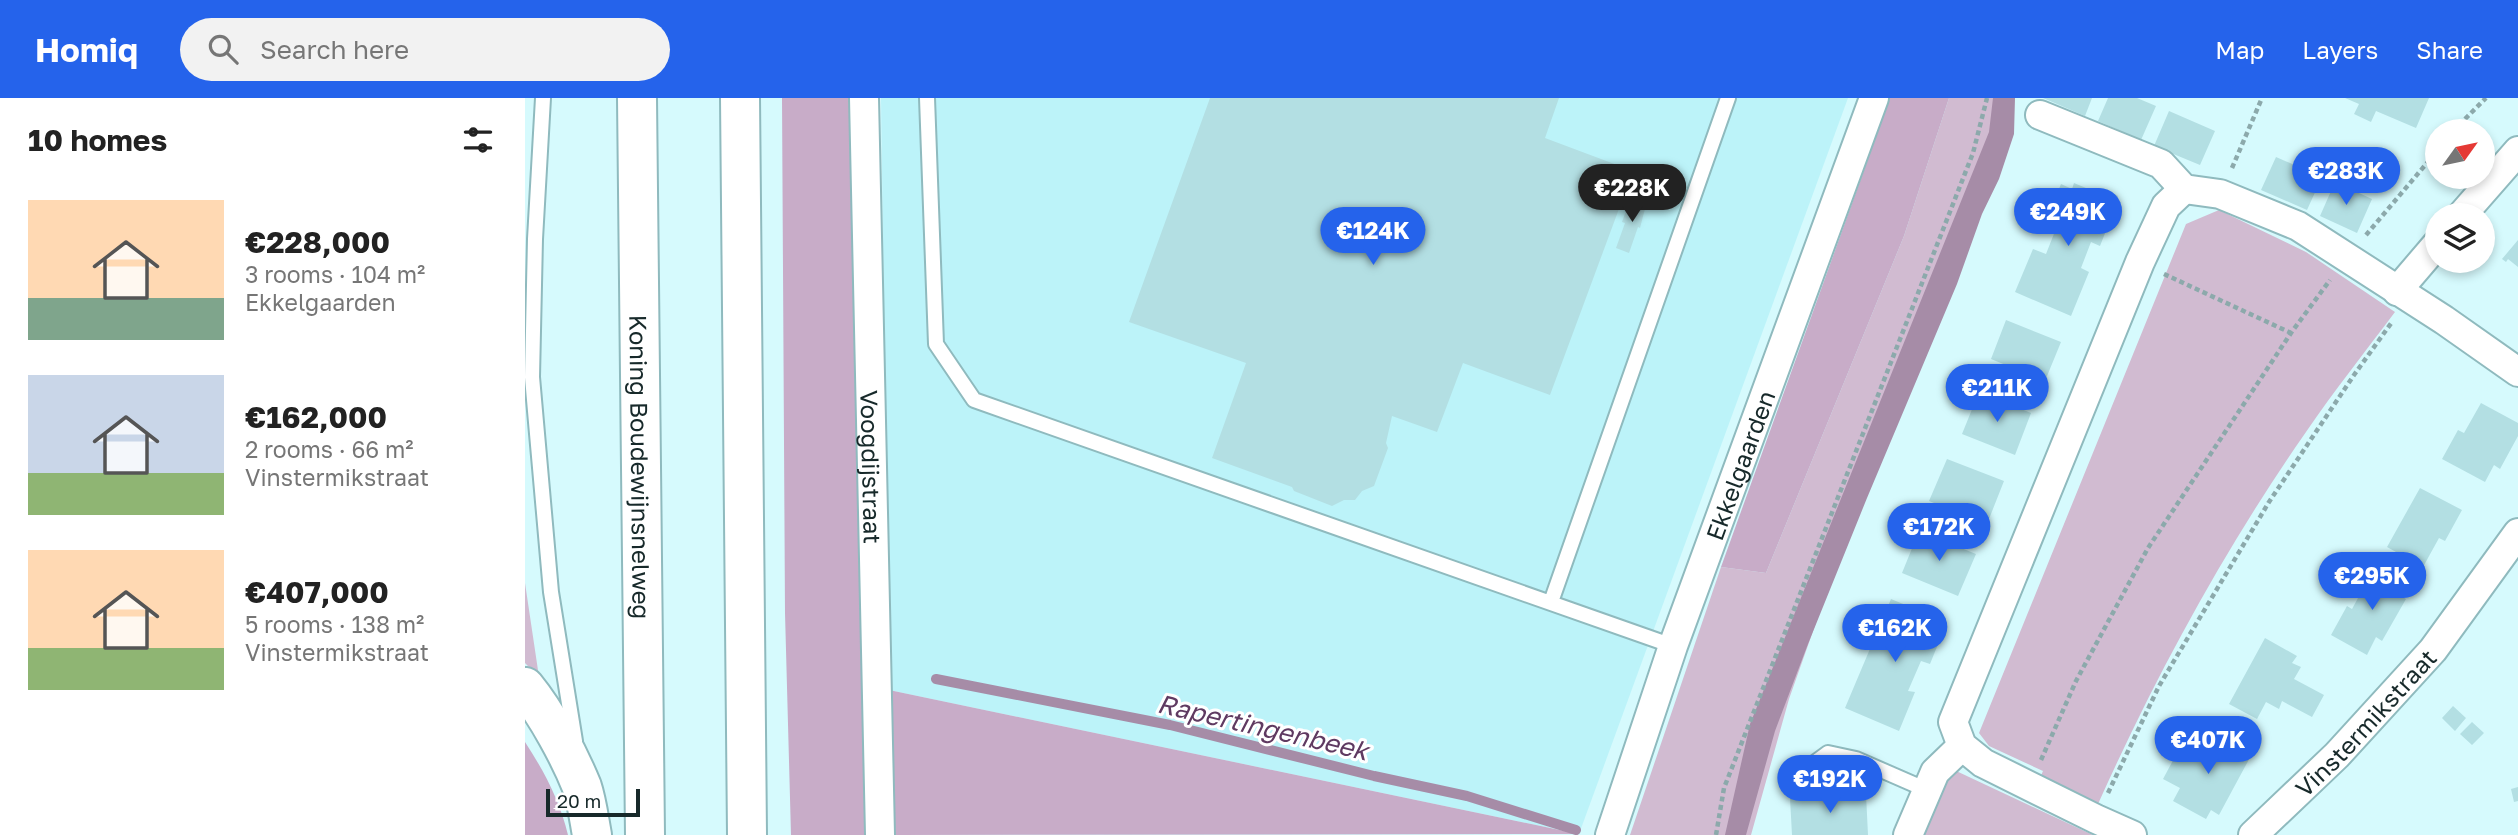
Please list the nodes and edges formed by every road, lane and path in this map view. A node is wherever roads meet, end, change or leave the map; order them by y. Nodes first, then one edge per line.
1 (543, 98) edge
2 (636, 98) edge
3 (740, 98) edge
4 (864, 98) edge
5 (927, 98) edge
6 (1728, 98) edge
7 (1874, 98) edge
8 (1987, 98) edge
9 (2262, 98) edge
10 (2486, 98) edge
11 (2040, 115) dead end
12 (2465, 119) edge
13 (2518, 151) edge
14 (2425, 165) edge
15 (2184, 189) junction
16 (2220, 194) junction
17 (2472, 203) edge
18 (2346, 259) junction
19 (2140, 262) junction
20 (2425, 262) edge
21 (2403, 295) junction
22 (2291, 333) junction
23 (2518, 372) edge
24 (2518, 533) edge
25 (1551, 602) junction
26 (1673, 646) junction
27 (525, 687) edge
28 (1962, 746) junction
29 (1801, 785) dead end
30 (2030, 785) junction
31 (582, 788) junction
32 (1927, 789) junction
33 (2096, 820) junction
34 (592, 835) edge
35 (645, 835) edge
36 (747, 835) edge
37 (880, 835) edge
38 (1610, 835) edge
39 (1716, 835) edge
40 (1908, 835) edge
41 (2132, 835) edge
42 (2253, 835) edge

1 - 31 lane
2 - 35 highway, Koning Boudewijnsnelweg
3 - 36 highway
4 - 37 street, Voogdijstraat
5 - 25 lane
6 - 25 lane
7 - 26 street, Ekkelgaarden
8 - 39 path
9 - 16 path
10 - 12 path
11 - 15 street
13 - 17 street
14 - 18 path
15 - 16 street
15 - 19 street
16 - 18 street
18 - 21 street
18 - 22 path
19 - 22 path
19 - 28 street
20 - 21 street
21 - 23 street
21 - 33 path
22 - 30 path
24 - 42 street, Vinstermikstraat
25 - 26 lane
26 - 38 street, Ekkelgaarden
27 - 31 highway
28 - 30 street
28 - 32 street
29 - 32 lane
30 - 33 street
31 - 34 highway
32 - 40 street
33 - 41 street

